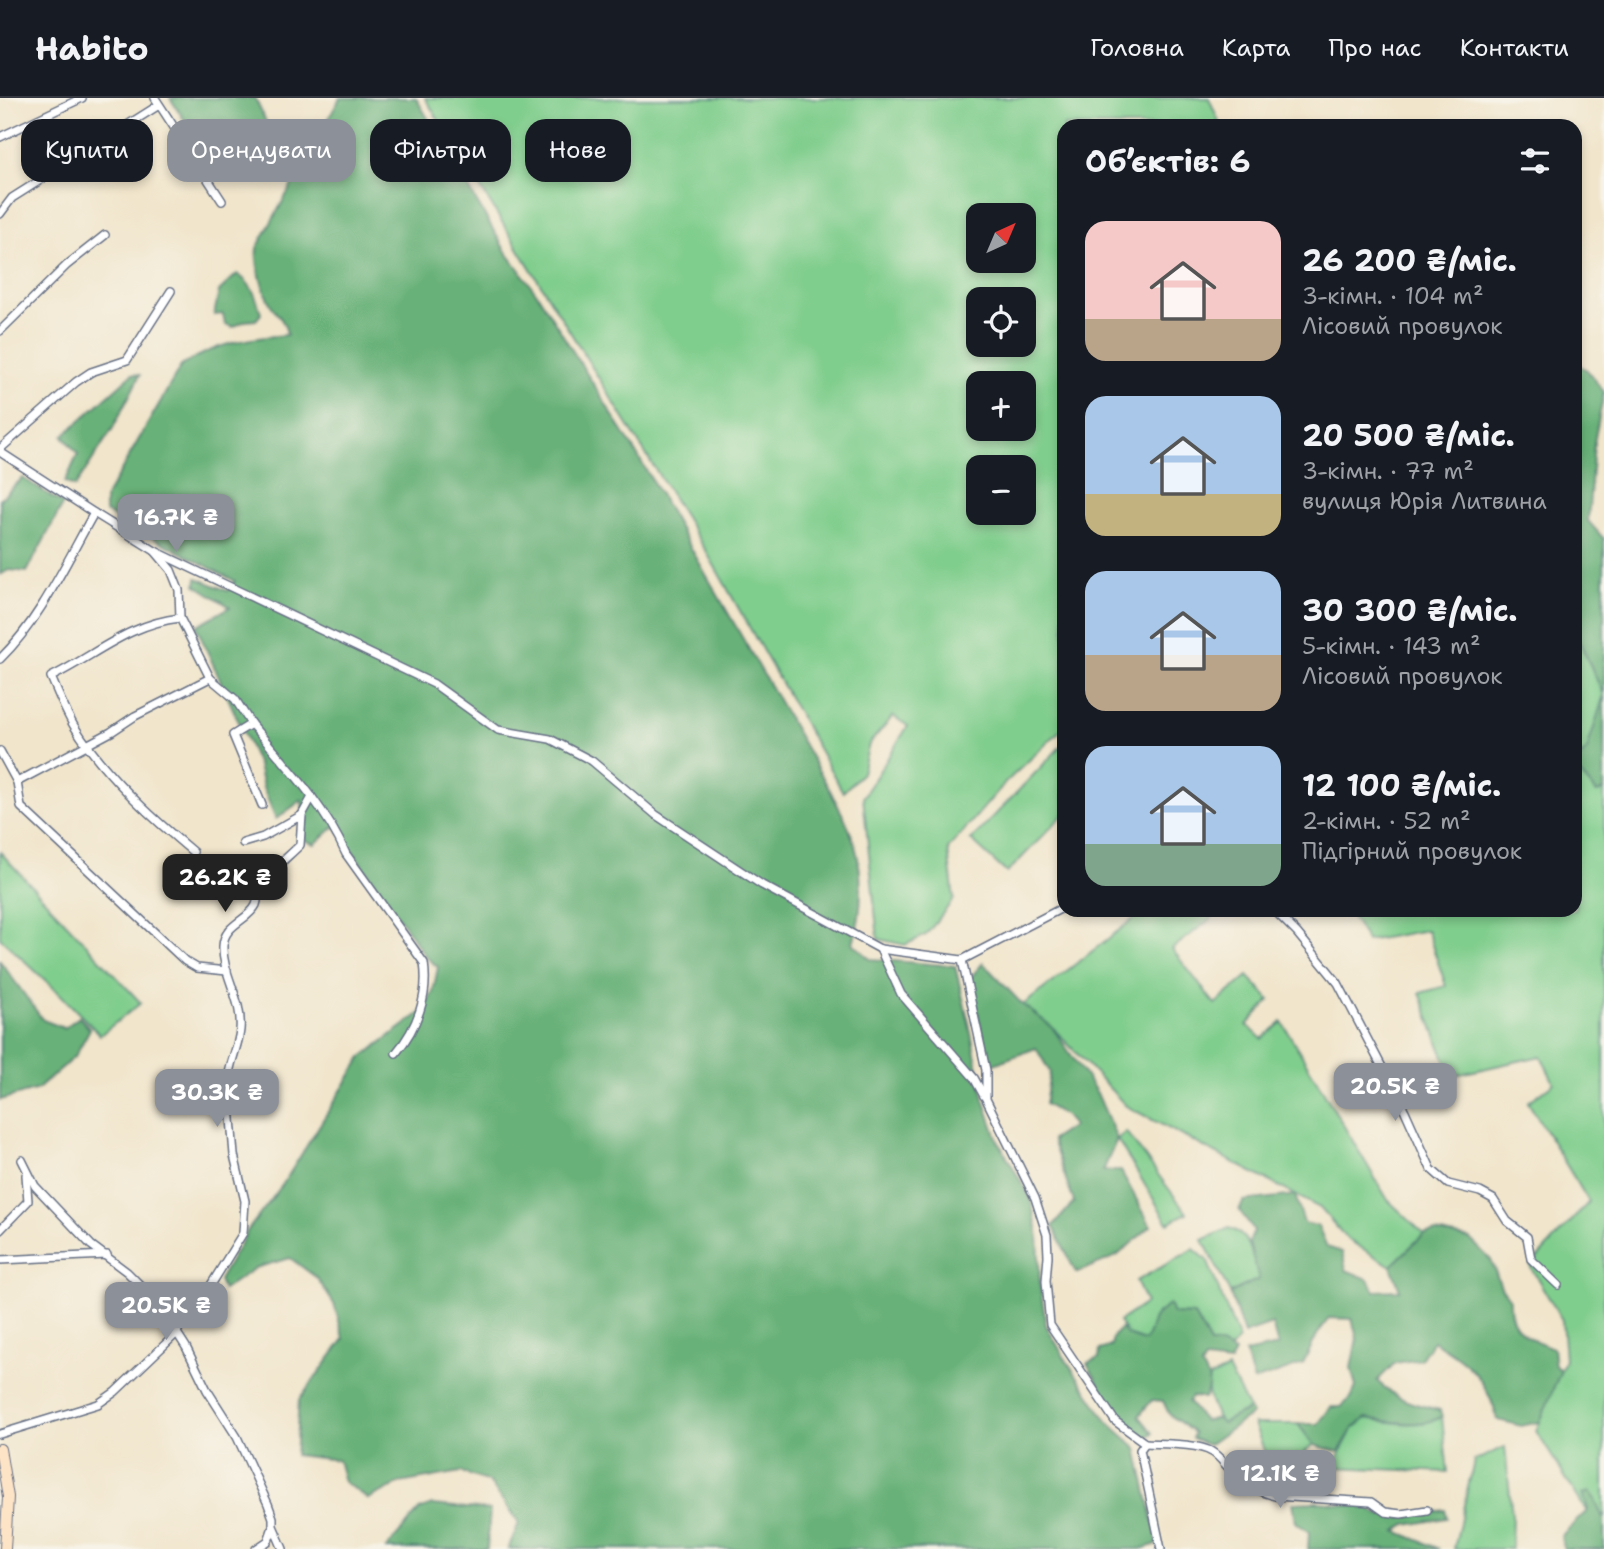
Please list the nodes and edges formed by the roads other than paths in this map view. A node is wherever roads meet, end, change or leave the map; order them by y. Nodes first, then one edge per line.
1 (82, 98) edge
2 (157, 102) edge
3 (0, 137) edge
4 (222, 201) dead end
5 (0, 214) edge
6 (105, 235) dead end
7 (171, 291) dead end
8 (0, 331) edge
9 (0, 451) edge
10 (94, 513) junction
11 (155, 551) junction
12 (180, 618) junction
13 (0, 659) edge
14 (210, 678) junction
15 (251, 724) junction
16 (87, 745) junction
17 (0, 751) edge
18 (17, 782) junction
19 (312, 797) junction
20 (262, 805) dead end
21 (302, 815) junction
22 (243, 843) dead end
23 (193, 852) dead end
24 (1057, 911) edge
25 (1281, 917) edge
26 (880, 949) junction
27 (962, 960) junction
28 (227, 971) junction
29 (396, 1053) dead end
30 (986, 1099) junction
31 (22, 1160) dead end
32 (26, 1171) junction
33 (0, 1230) edge
34 (107, 1255) junction
35 (0, 1260) edge
36 (1558, 1285) dead end
37 (179, 1329) junction
38 (0, 1434) edge
39 (1145, 1443) junction
40 (0, 1449) edge
41 (1, 1463) edge
42 (1427, 1510) dead end
43 (273, 1526) junction
44 (5, 1549) edge
45 (256, 1549) edge
46 (283, 1549) edge
47 (1161, 1549) edge

1 - 3 street
2 - 4 street
2 - 5 street
6 - 8 street
7 - 9 street
9 - 10 street
10 - 11 street
10 - 13 street
11 - 12 street
11 - 26 street
12 - 14 street
12 - 16 street
14 - 15 street
14 - 16 street
15 - 19 street
15 - 20 street
16 - 18 street
16 - 23 street
17 - 18 street
18 - 28 street
19 - 21 street
19 - 29 street
21 - 22 street
21 - 28 street
24 - 27 street
25 - 36 street
26 - 27 street
26 - 30 street
27 - 30 street
28 - 37 street
30 - 39 street
31 - 32 street
32 - 33 street
32 - 34 street
34 - 35 street
34 - 37 street
37 - 38 street
37 - 43 street
39 - 42 street
39 - 47 street
40 - 41 street
41 - 44 street
43 - 45 street
43 - 46 street

